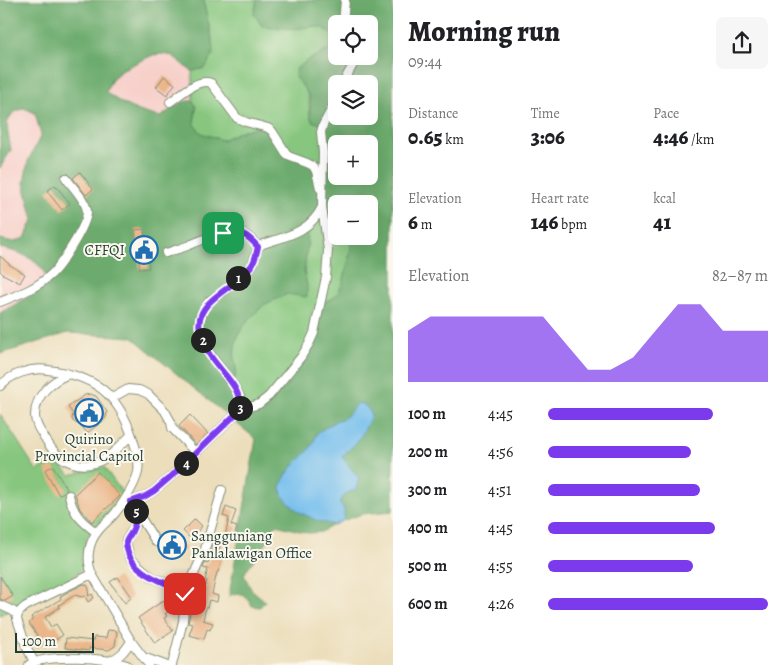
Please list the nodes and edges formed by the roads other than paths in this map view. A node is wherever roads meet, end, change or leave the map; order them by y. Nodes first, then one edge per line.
1 (345, 0) edge
2 (344, 15) edge
3 (170, 102) dead end
4 (328, 116) edge
5 (66, 178) dead end
6 (322, 198) junction
7 (322, 207) junction
8 (258, 247) junction
9 (166, 253) dead end
10 (0, 302) edge
11 (71, 373) junction
12 (0, 386) edge
13 (112, 398) junction
14 (240, 410) junction
15 (131, 435) junction
16 (196, 453) junction
17 (222, 490) dead end
18 (69, 495) dead end
19 (130, 502) junction
20 (122, 505) junction
21 (136, 510) junction
22 (96, 532) junction
23 (156, 542) dead end
24 (92, 574) junction
25 (186, 597) junction
26 (0, 605) edge
27 (17, 615) junction
28 (131, 641) junction
29 (143, 657) junction
30 (109, 661) junction
31 (32, 663) edge
32 (128, 665) edge
33 (149, 665) edge
34 (165, 665) edge
35 (172, 665) edge

1 - 2 street
3 - 6 street
4 - 6 street
5 - 10 street
6 - 7 street
7 - 8 street
7 - 14 street
8 - 9 street
8 - 14 street
11 - 12 street
11 - 13 street
11 - 15 street
13 - 15 street
13 - 16 street
14 - 16 street
15 - 20 street
16 - 19 street
17 - 25 street
18 - 22 street
19 - 20 street
19 - 21 street
20 - 22 street
21 - 23 street
21 - 25 street
22 - 24 street
24 - 27 street
24 - 28 street
25 - 35 street
26 - 27 street
27 - 31 street
28 - 29 street
28 - 30 street
29 - 33 street
29 - 34 street
30 - 31 street
30 - 32 street

